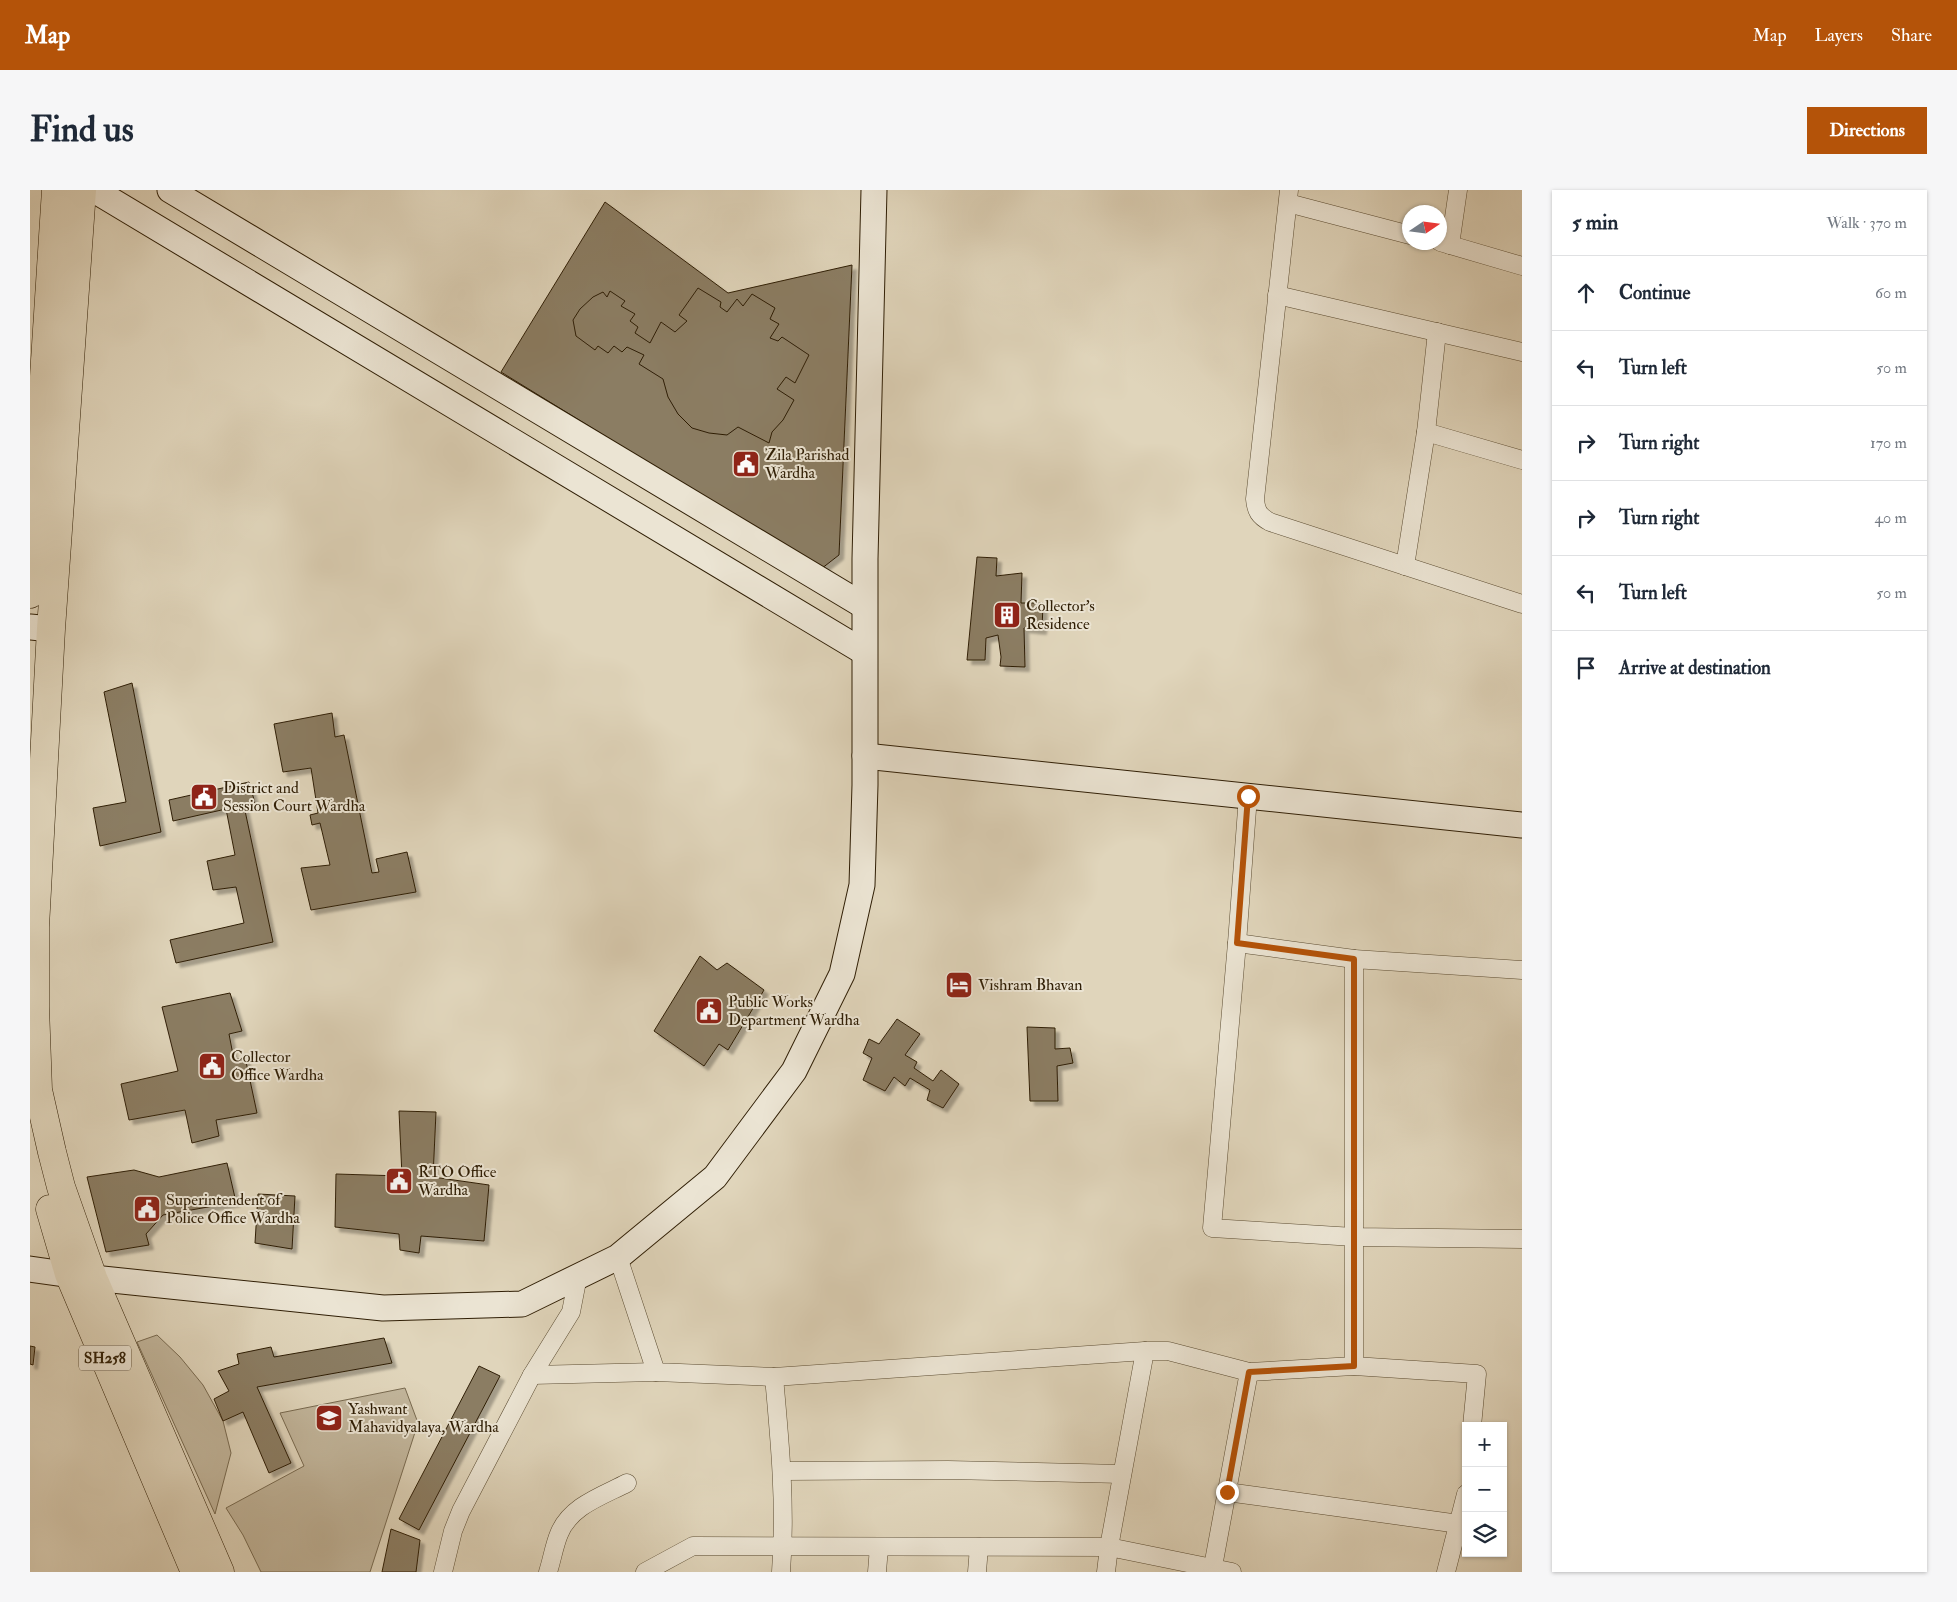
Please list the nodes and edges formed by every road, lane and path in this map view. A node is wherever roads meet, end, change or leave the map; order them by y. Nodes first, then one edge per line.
1 (56, 190) edge
2 (82, 190) edge
3 (94, 190) edge
4 (170, 190) edge
5 (874, 190) edge
6 (1458, 190) edge
7 (1288, 196) edge
8 (1402, 232) edge
9 (1447, 236) edge
10 (1447, 245) edge
11 (1522, 266) edge
12 (1277, 295) junction
13 (1437, 332) junction
14 (1522, 352) edge
15 (1426, 432) junction
16 (1522, 460) edge
17 (1405, 566) junction
18 (30, 594) edge
19 (1522, 604) edge
20 (864, 606) junction
21 (40, 628) edge
22 (864, 652) junction
23 (865, 756) junction
24 (1248, 796) junction
25 (1522, 826) edge
26 (1237, 943) junction
27 (1354, 959) junction
28 (1522, 970) edge
29 (33, 1053) edge
30 (39, 1149) edge
31 (1354, 1237) junction
32 (1522, 1239) edge
33 (618, 1257) junction
34 (30, 1268) edge
35 (81, 1276) junction
36 (578, 1276) junction
37 (1145, 1351) junction
38 (1354, 1366) junction
39 (656, 1372) junction
40 (1249, 1372) junction
41 (532, 1375) junction
42 (774, 1377) junction
43 (1472, 1422) edge
44 (783, 1471) junction
45 (1122, 1474) junction
46 (626, 1483) dead end
47 (1227, 1492) junction
48 (1462, 1511) edge
49 (1459, 1524) junction
50 (783, 1547) junction
51 (879, 1547) junction
52 (979, 1547) junction
53 (1109, 1547) junction
54 (1213, 1570) edge
55 (195, 1572) edge
56 (220, 1572) edge
57 (443, 1572) edge
58 (548, 1572) edge
59 (645, 1572) edge
60 (781, 1572) edge
61 (877, 1572) edge
62 (977, 1572) edge
63 (1106, 1572) edge
64 (1232, 1572) edge
65 (1446, 1572) edge

1 - 18 main road
2 - 21 main road, SH258
3 - 22 main road
4 - 20 main road
5 - 20 main road
6 - 9 street
7 - 8 street
7 - 12 street
10 - 11 street
12 - 13 street
12 - 17 street
13 - 14 street
13 - 15 street
15 - 16 street
15 - 17 street
17 - 19 street
20 - 22 main road
21 - 29 main road, SH258
22 - 23 main road
23 - 24 main road
23 - 33 main road
24 - 25 main road
24 - 26 street
26 - 27 street
26 - 31 street
27 - 28 street
27 - 31 street
29 - 30 main road, SH258
30 - 35 main road, SH258
31 - 32 street
31 - 38 street
33 - 36 main road
33 - 39 street
34 - 35 main road
35 - 36 main road
35 - 55 main road, SH258
35 - 56 main road, SH258
36 - 41 street
37 - 40 street
37 - 42 street
37 - 45 street
38 - 40 street
38 - 43 street
39 - 41 street
39 - 42 street
40 - 47 street
41 - 57 street
42 - 44 street
44 - 45 street
44 - 50 street
45 - 53 street
46 - 58 street
47 - 49 street
47 - 54 street
48 - 49 street
49 - 65 street
50 - 51 street
50 - 59 street
50 - 60 street
51 - 52 street
51 - 61 street
52 - 53 street
52 - 62 street
53 - 54 street
53 - 63 street
54 - 64 street

